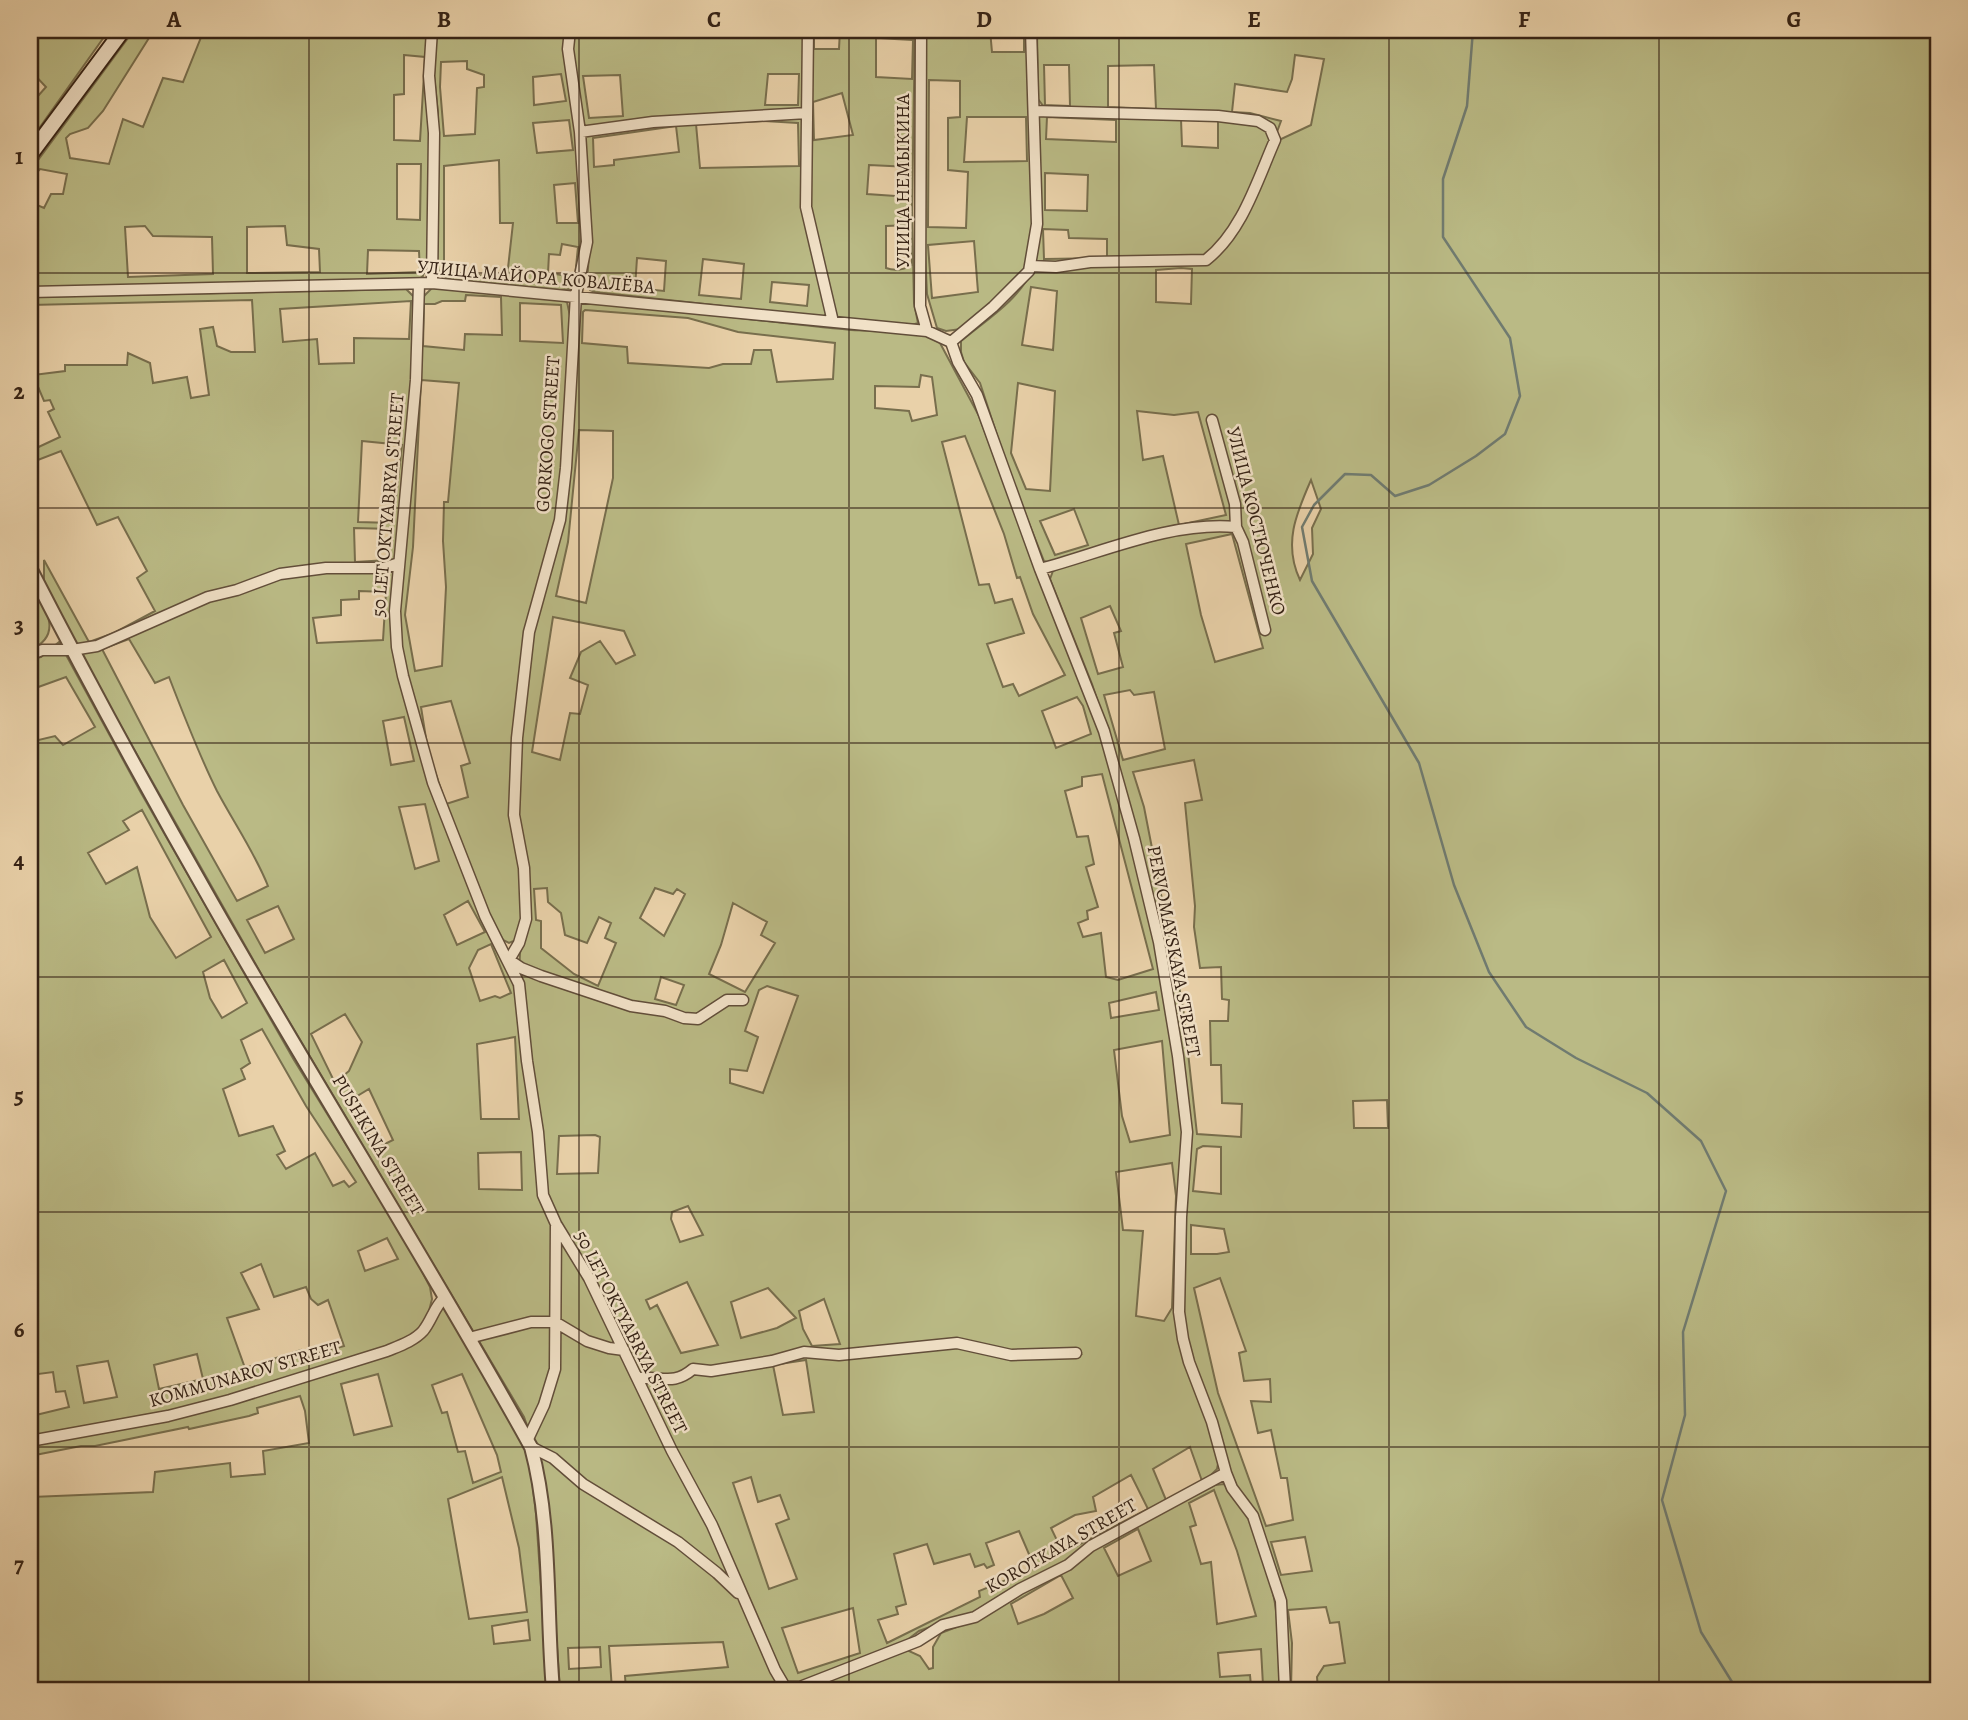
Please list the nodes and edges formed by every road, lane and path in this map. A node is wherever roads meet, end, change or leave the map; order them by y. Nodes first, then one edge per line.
1 (123, 30) edge
2 (432, 30) edge
3 (570, 30) edge
4 (808, 30) edge
5 (921, 30) edge
6 (1031, 30) edge
7 (1034, 111) junction
8 (807, 113) junction
9 (580, 132) junction
10 (30, 155) edge
11 (1030, 266) junction
12 (432, 283) junction
13 (419, 284) junction
14 (30, 292) edge
15 (576, 295) junction
16 (833, 322) junction
17 (927, 331) junction
18 (951, 342) junction
19 (1212, 421) dead end
20 (1236, 527) junction
21 (399, 562) junction
22 (30, 568) edge
23 (1040, 569) junction
24 (1265, 630) dead end
25 (72, 650) junction
26 (30, 654) edge
27 (509, 960) junction
28 (743, 1000) dead end
29 (556, 1224) junction
30 (445, 1297) junction
31 (555, 1322) junction
32 (469, 1338) junction
33 (624, 1350) junction
34 (1076, 1353) dead end
35 (638, 1378) junction
36 (30, 1441) edge
37 (529, 1444) junction
38 (1226, 1472) junction
39 (742, 1597) junction
40 (796, 1689) edge
41 (553, 1690) edge
42 (1285, 1690) edge

1 - 10 main road
2 - 12 street
3 - 9 street, GORKOGO STREET
4 - 8 street
5 - 17 street, УЛИЦА НЕМЫКИНА
6 - 7 street
7 - 11 street
7 - 11 street
8 - 9 street
8 - 16 street
9 - 15 street, GORKOGO STREET
11 - 18 street
12 - 13 street, УЛИЦА МАЙОРА КОВАЛЁВА
12 - 15 street, УЛИЦА МАЙОРА КОВАЛЁВА
13 - 14 street, УЛИЦА МАЙОРА КОВАЛЁВА
13 - 21 street, 50 LET OKTYABRYA STREET
15 - 16 street, УЛИЦА МАЙОРА КОВАЛЁВА
15 - 27 street, GORKOGO STREET
16 - 17 street, УЛИЦА МАЙОРА КОВАЛЁВА
17 - 18 street, УЛИЦА МАЙОРА КОВАЛЁВА
18 - 23 street, PERVOMAYSKAYA STREET
19 - 20 street, УЛИЦА КОСТЮЧЕНКО
20 - 23 street
20 - 24 street, УЛИЦА КОСТЮЧЕНКО
21 - 25 street
21 - 27 street, 50 LET OKTYABRYA STREET
22 - 25 street, PUSHKINA STREET
23 - 38 street, PERVOMAYSKAYA STREET
25 - 26 street
25 - 30 street, PUSHKINA STREET
27 - 28 street
27 - 29 street, 50 LET OKTYABRYA STREET
29 - 31 street
29 - 33 street, 50 LET OKTYABRYA STREET
30 - 32 street, PUSHKINA STREET
30 - 36 street, KOMMUNAROV STREET
31 - 32 street
31 - 33 street
31 - 37 street
32 - 37 street, PUSHKINA STREET
33 - 35 street, 50 LET OKTYABRYA STREET
34 - 35 street
35 - 39 street, 50 LET OKTYABRYA STREET
37 - 39 street
37 - 41 street, PUSHKINA STREET
38 - 40 street, KOROTKAYA STREET
38 - 42 street, PERVOMAYSKAYA STREET
39 - 40 street, 50 LET OKTYABRYA STREET

